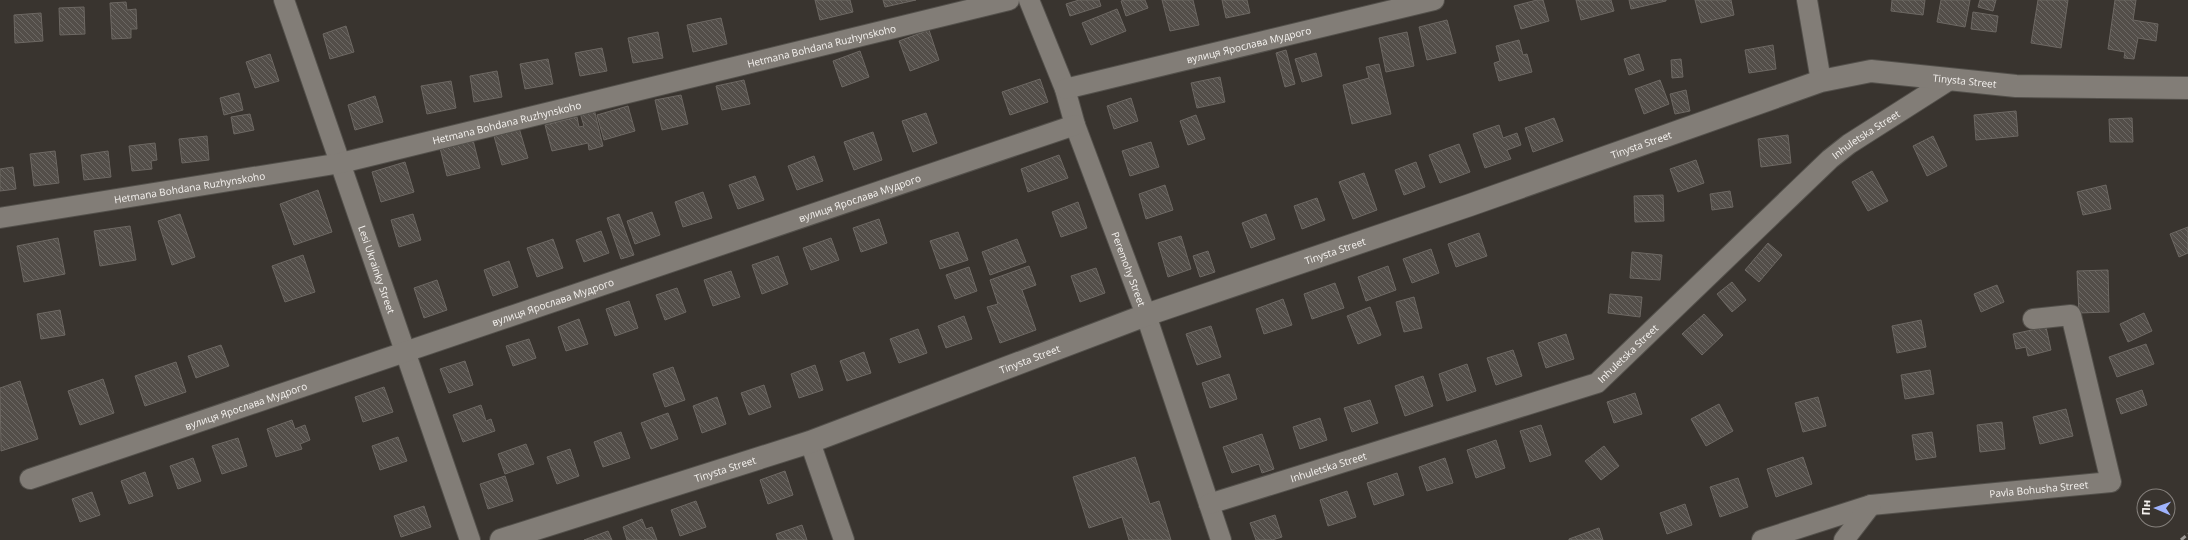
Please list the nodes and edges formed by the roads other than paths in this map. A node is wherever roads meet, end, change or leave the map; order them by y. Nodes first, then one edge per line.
1 (284, 0) edge
2 (1009, 0) edge
3 (1029, 0) edge
4 (1434, 0) edge
5 (1807, 0) edge
6 (1951, 79) junction
7 (1821, 81) junction
8 (2188, 88) edge
9 (1064, 89) junction
10 (1075, 125) junction
11 (341, 163) junction
12 (0, 218) edge
13 (1146, 315) junction
14 (2033, 319) dead end
15 (406, 353) junction
16 (810, 442) junction
17 (30, 479) dead end
18 (1209, 504) junction
19 (1871, 505) junction
20 (470, 540) edge
21 (501, 540) edge
22 (844, 540) edge
23 (1221, 540) edge
24 (1762, 540) edge
25 (1844, 540) edge

1 - 11 street, Lesi Ukrainky Street
2 - 11 street, Hetmana Bohdana Ruzhynskoho
3 - 9 street, Peremohy Street
4 - 9 street, вулиця Ярослава Мудрого
5 - 7 street
6 - 7 street, Tinysta Street
6 - 8 street, Tinysta Street
6 - 18 street, Inhuletska Street
7 - 13 street, Tinysta Street
9 - 10 street, Peremohy Street
10 - 13 street, Peremohy Street
10 - 15 street, вулиця Ярослава Мудрого
11 - 12 street, Hetmana Bohdana Ruzhynskoho
11 - 15 street, Lesi Ukrainky Street
13 - 16 street, Tinysta Street
13 - 18 street, Peremohy Street
14 - 19 street, Pavla Bohusha Street
15 - 17 street, вулиця Ярослава Мудрого
15 - 20 street, Lesi Ukrainky Street
16 - 21 street, Tinysta Street
16 - 22 street
18 - 23 street, Peremohy Street
19 - 24 street, Pavla Bohusha Street
19 - 25 street

